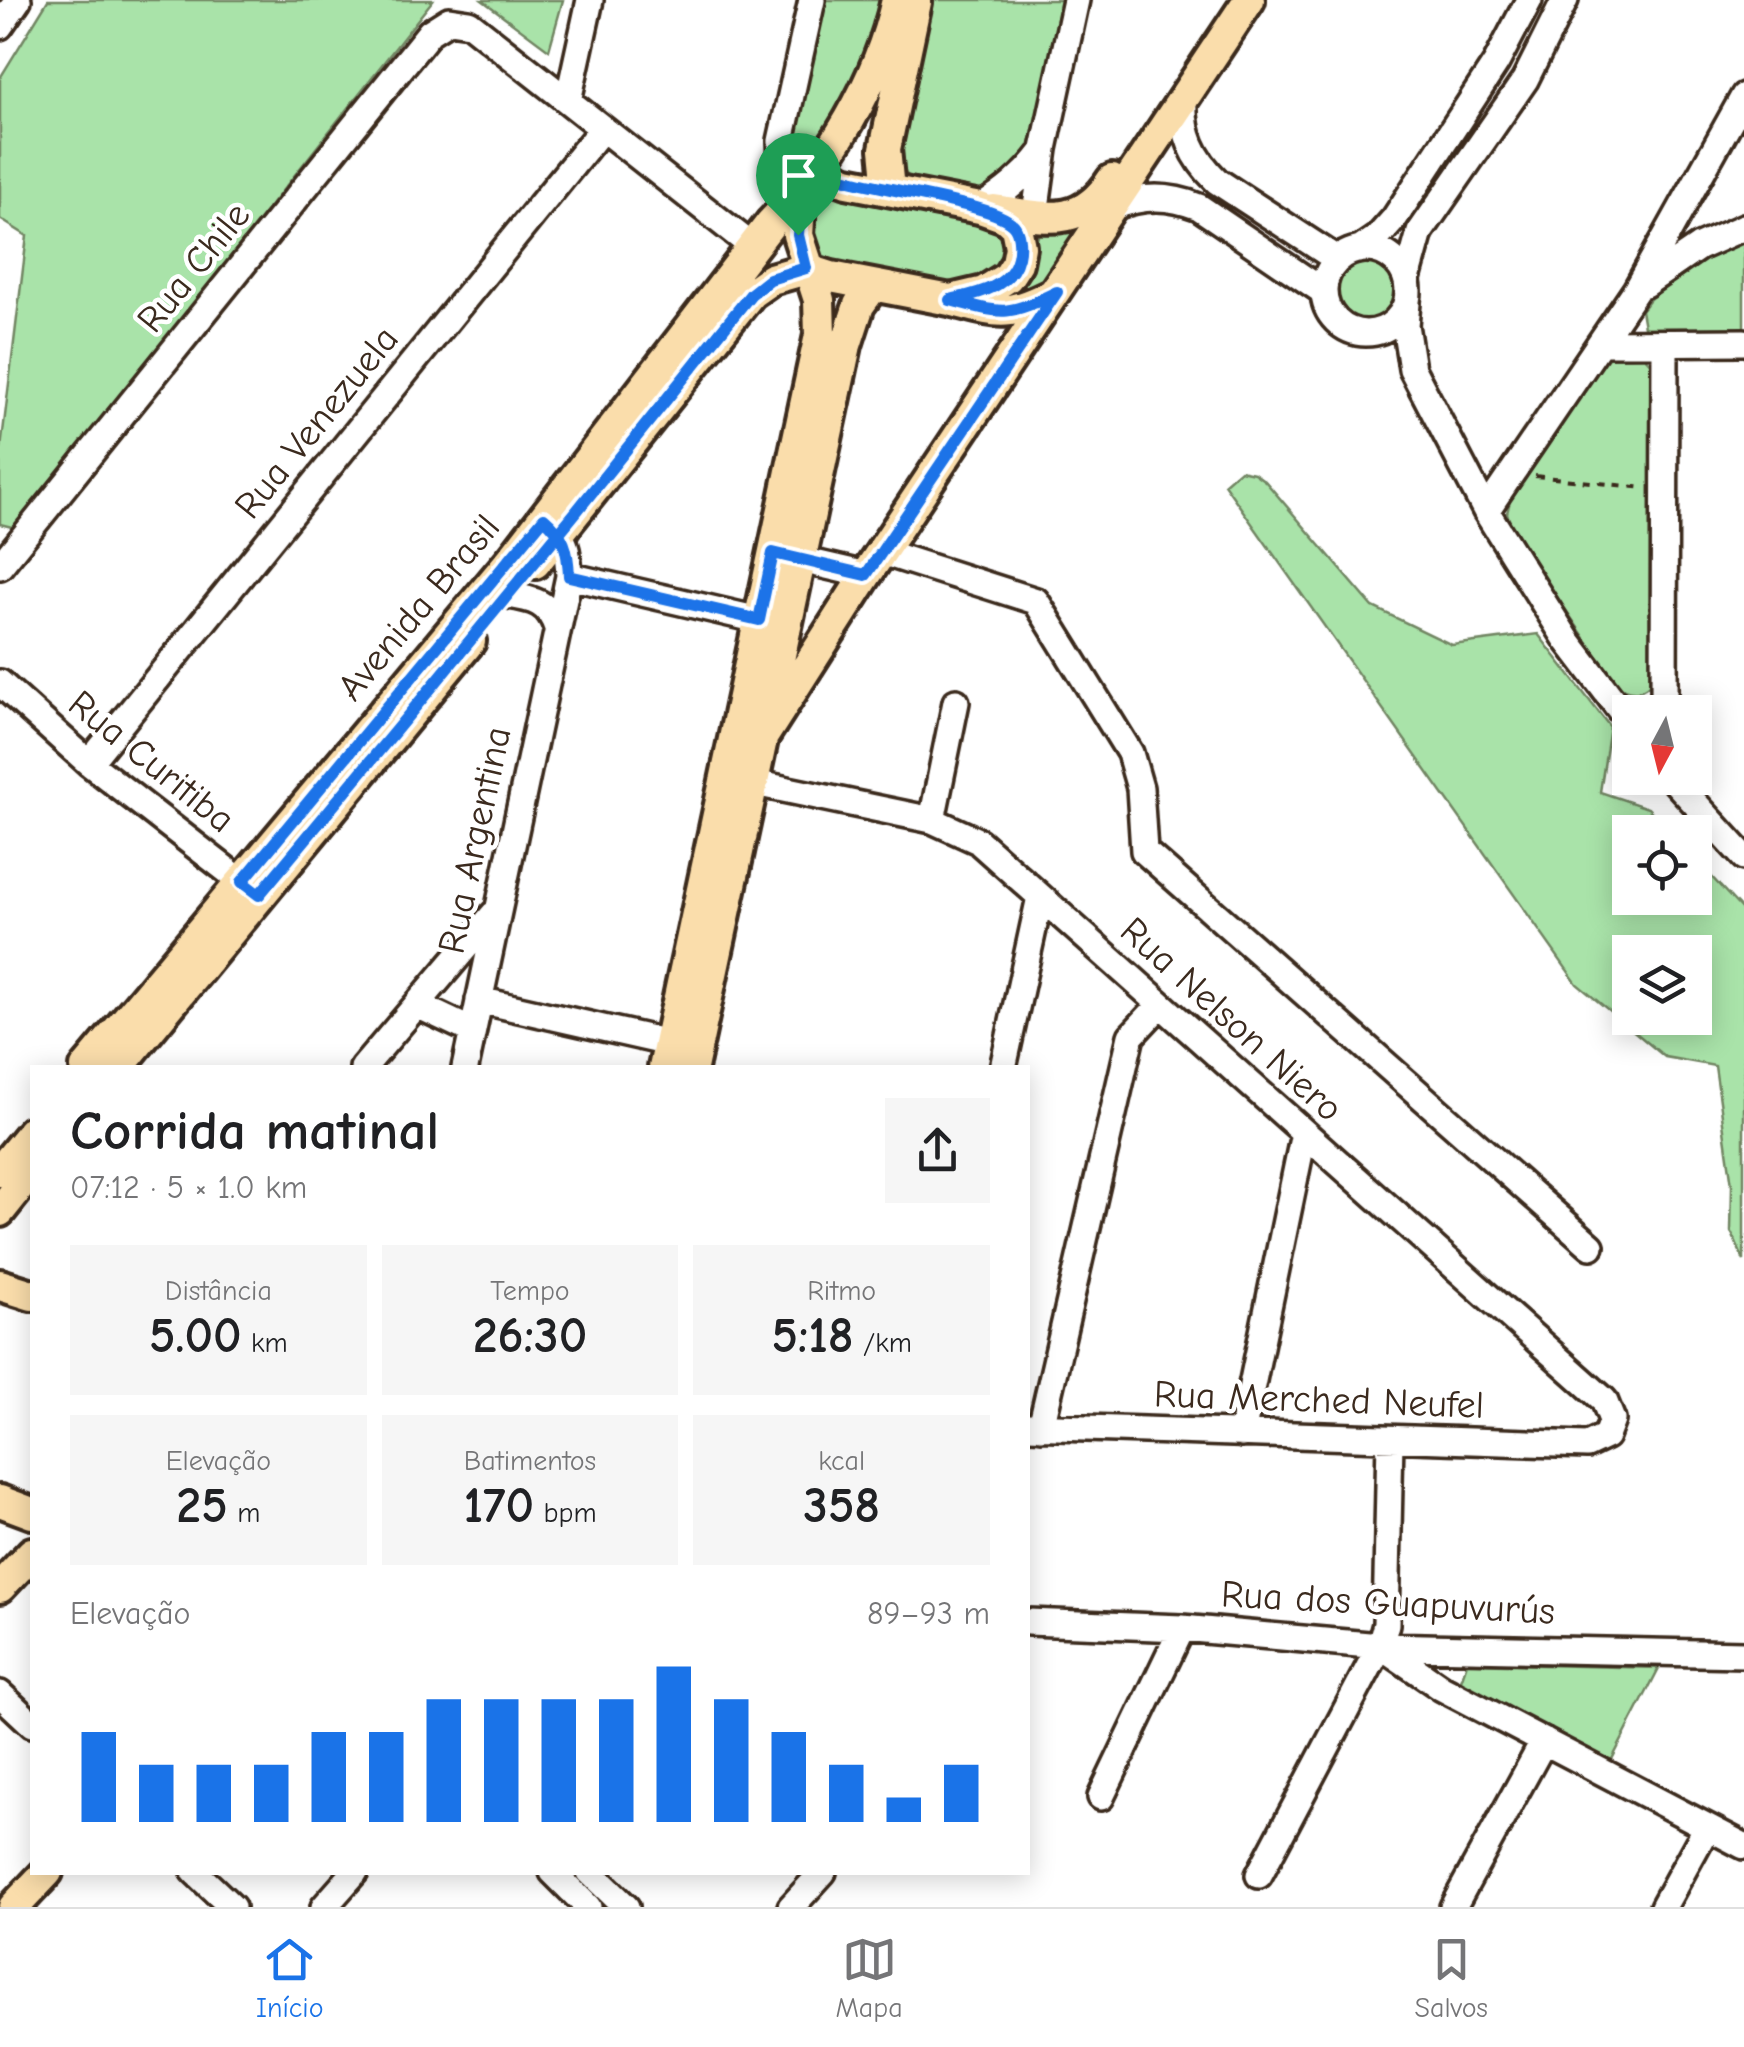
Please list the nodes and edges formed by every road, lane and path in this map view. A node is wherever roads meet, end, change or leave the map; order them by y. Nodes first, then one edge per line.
1 (18, 0) edge
2 (590, 0) edge
3 (812, 0) edge
4 (897, 0) edge
5 (917, 0) edge
6 (1076, 0) edge
7 (1226, 0) edge
8 (1249, 0) edge
9 (1530, 0) edge
10 (1561, 9) edge
11 (0, 26) edge
12 (1744, 96) edge
13 (1184, 99) junction
14 (568, 101) junction
15 (602, 128) junction
16 (1044, 149) junction
17 (806, 184) junction
18 (890, 190) junction
19 (1690, 194) junction
20 (1113, 207) junction
21 (980, 208) junction
22 (1035, 215) junction
23 (1739, 229) edge
24 (753, 247) junction
25 (1348, 255) junction
26 (1017, 263) junction
27 (806, 268) junction
28 (873, 286) junction
29 (1407, 290) junction
30 (1636, 290) junction
31 (1057, 292) junction
32 (1324, 292) junction
33 (950, 300) junction
34 (1361, 333) junction
35 (1744, 342) edge
36 (1601, 343) junction
37 (1665, 343) junction
38 (1412, 369) junction
39 (658, 389) junction
40 (819, 403) junction
41 (1512, 474) junction
42 (1664, 490) junction
43 (1486, 511) junction
44 (552, 525) junction
45 (786, 556) junction
46 (874, 563) junction
47 (0, 566) edge
48 (569, 576) junction
49 (508, 595) junction
50 (759, 620) junction
51 (557, 628) junction
52 (0, 684) edge
53 (1664, 695) edge
54 (1612, 700) edge
55 (956, 702) dead end
56 (760, 741) junction
57 (89, 762) junction
58 (738, 780) junction
59 (1687, 795) edge
60 (932, 820) junction
61 (1744, 857) edge
62 (250, 888) junction
63 (1040, 897) junction
64 (496, 912) junction
65 (478, 1000) junction
66 (416, 1005) junction
67 (1160, 1005) junction
68 (472, 1031) junction
69 (680, 1057) edge
70 (89, 1065) edge
71 (120, 1065) edge
72 (366, 1065) edge
73 (466, 1065) edge
74 (1004, 1065) edge
75 (30, 1134) edge
76 (1304, 1134) junction
77 (0, 1171) edge
78 (30, 1174) edge
79 (0, 1211) edge
80 (1592, 1246) dead end
81 (0, 1286) edge
82 (30, 1294) edge
83 (1034, 1426) edge
84 (1242, 1434) junction
85 (1606, 1436) joint
86 (1390, 1439) junction
87 (0, 1500) edge
88 (30, 1512) edge
89 (30, 1556) edge
90 (0, 1587) edge
91 (1030, 1622) edge
92 (1182, 1628) junction
93 (1380, 1646) junction
94 (1744, 1654) edge
95 (0, 1694) edge
96 (30, 1722) edge
97 (1544, 1741) junction
98 (1101, 1796) dead end
99 (1708, 1827) junction
100 (1744, 1846) edge
101 (44, 1875) edge
102 (198, 1875) edge
103 (352, 1875) edge
104 (556, 1875) edge
105 (593, 1875) edge
106 (820, 1875) edge
107 (1259, 1875) dead end
108 (14, 1907) edge
109 (232, 1907) edge
110 (324, 1907) edge
111 (588, 1907) edge
112 (626, 1907) edge
113 (791, 1907) edge
114 (1453, 1907) edge
115 (1663, 1907) edge

1 - 11 street
2 - 14 street
3 - 17 street
4 - 17 main road, Avenida Brasil
5 - 18 main road
6 - 16 street
7 - 22 main road
8 - 13 main road
9 - 10 street
9 - 25 street
10 - 29 street
12 - 19 street
13 - 20 main road
13 - 25 street
14 - 15 street
14 - 47 street, Rua Chile
15 - 24 street
15 - 57 street, Rua Venezuela
16 - 21 street
16 - 22 street
17 - 18 main road
17 - 24 main road, Avenida Brasil
17 - 27 main road
18 - 21 main road
19 - 23 street
19 - 30 street
20 - 31 main road
20 - 32 street
21 - 22 main road
21 - 26 main road
22 - 26 main road
23 - 30 street
24 - 39 main road, Avenida Brasil
25 - 29 street
25 - 32 street
26 - 33 main road
27 - 28 main road
27 - 39 main road, Avenida Brasil
27 - 40 main road
28 - 33 main road
28 - 40 main road
29 - 34 street
29 - 38 street
30 - 36 street
31 - 33 main road
31 - 46 main road
32 - 34 street
34 - 38 street
35 - 37 street
36 - 37 street
36 - 41 street
37 - 42 street
38 - 43 street
39 - 44 main road, Avenida Brasil
40 - 45 main road
41 - 42 path
41 - 43 street
42 - 53 street
43 - 54 street
44 - 48 street, Rua Argentina
44 - 49 main road, Avenida Brasil
44 - 62 main road, Avenida Brasil
45 - 46 street
45 - 50 main road
45 - 56 main road
46 - 56 main road
46 - 80 street
48 - 50 street
48 - 51 street, Rua Argentina
49 - 51 street
49 - 62 main road, Avenida Brasil
50 - 58 main road
51 - 64 street, Rua Argentina
52 - 57 street, Rua Curitiba
55 - 60 street
56 - 58 main road
57 - 62 street, Rua Curitiba
58 - 60 street, Rua Nelson Niero
58 - 69 main road
59 - 61 street
60 - 63 street, Rua Nelson Niero
62 - 70 main road, Avenida Brasil
62 - 71 main road, Avenida Brasil
63 - 67 street, Rua Nelson Niero
63 - 74 street
64 - 65 street, Rua Argentina
64 - 66 street
65 - 68 street, Rua Argentina
65 - 69 street
66 - 68 street
66 - 72 street
67 - 76 street, Rua Nelson Niero
67 - 83 street
68 - 73 street, Rua Argentina
75 - 77 main road
76 - 84 street
76 - 85 street, Rua Nelson Niero
78 - 79 main road
81 - 82 main road
83 - 84 street, Rua Merched Neufel
84 - 86 street, Rua Merched Neufel
85 - 86 street, Rua Merched Neufel
86 - 93 street
87 - 88 main road
89 - 90 main road
91 - 92 street, Rua dos Guapuvurús
92 - 93 street, Rua dos Guapuvurús
92 - 98 street
93 - 94 street, Rua dos Guapuvurús
93 - 97 street
93 - 107 street
95 - 96 street
97 - 99 street
97 - 114 street
99 - 100 street
99 - 115 street
101 - 108 main road
102 - 109 street
103 - 110 street
104 - 111 street
105 - 112 street
106 - 113 street

